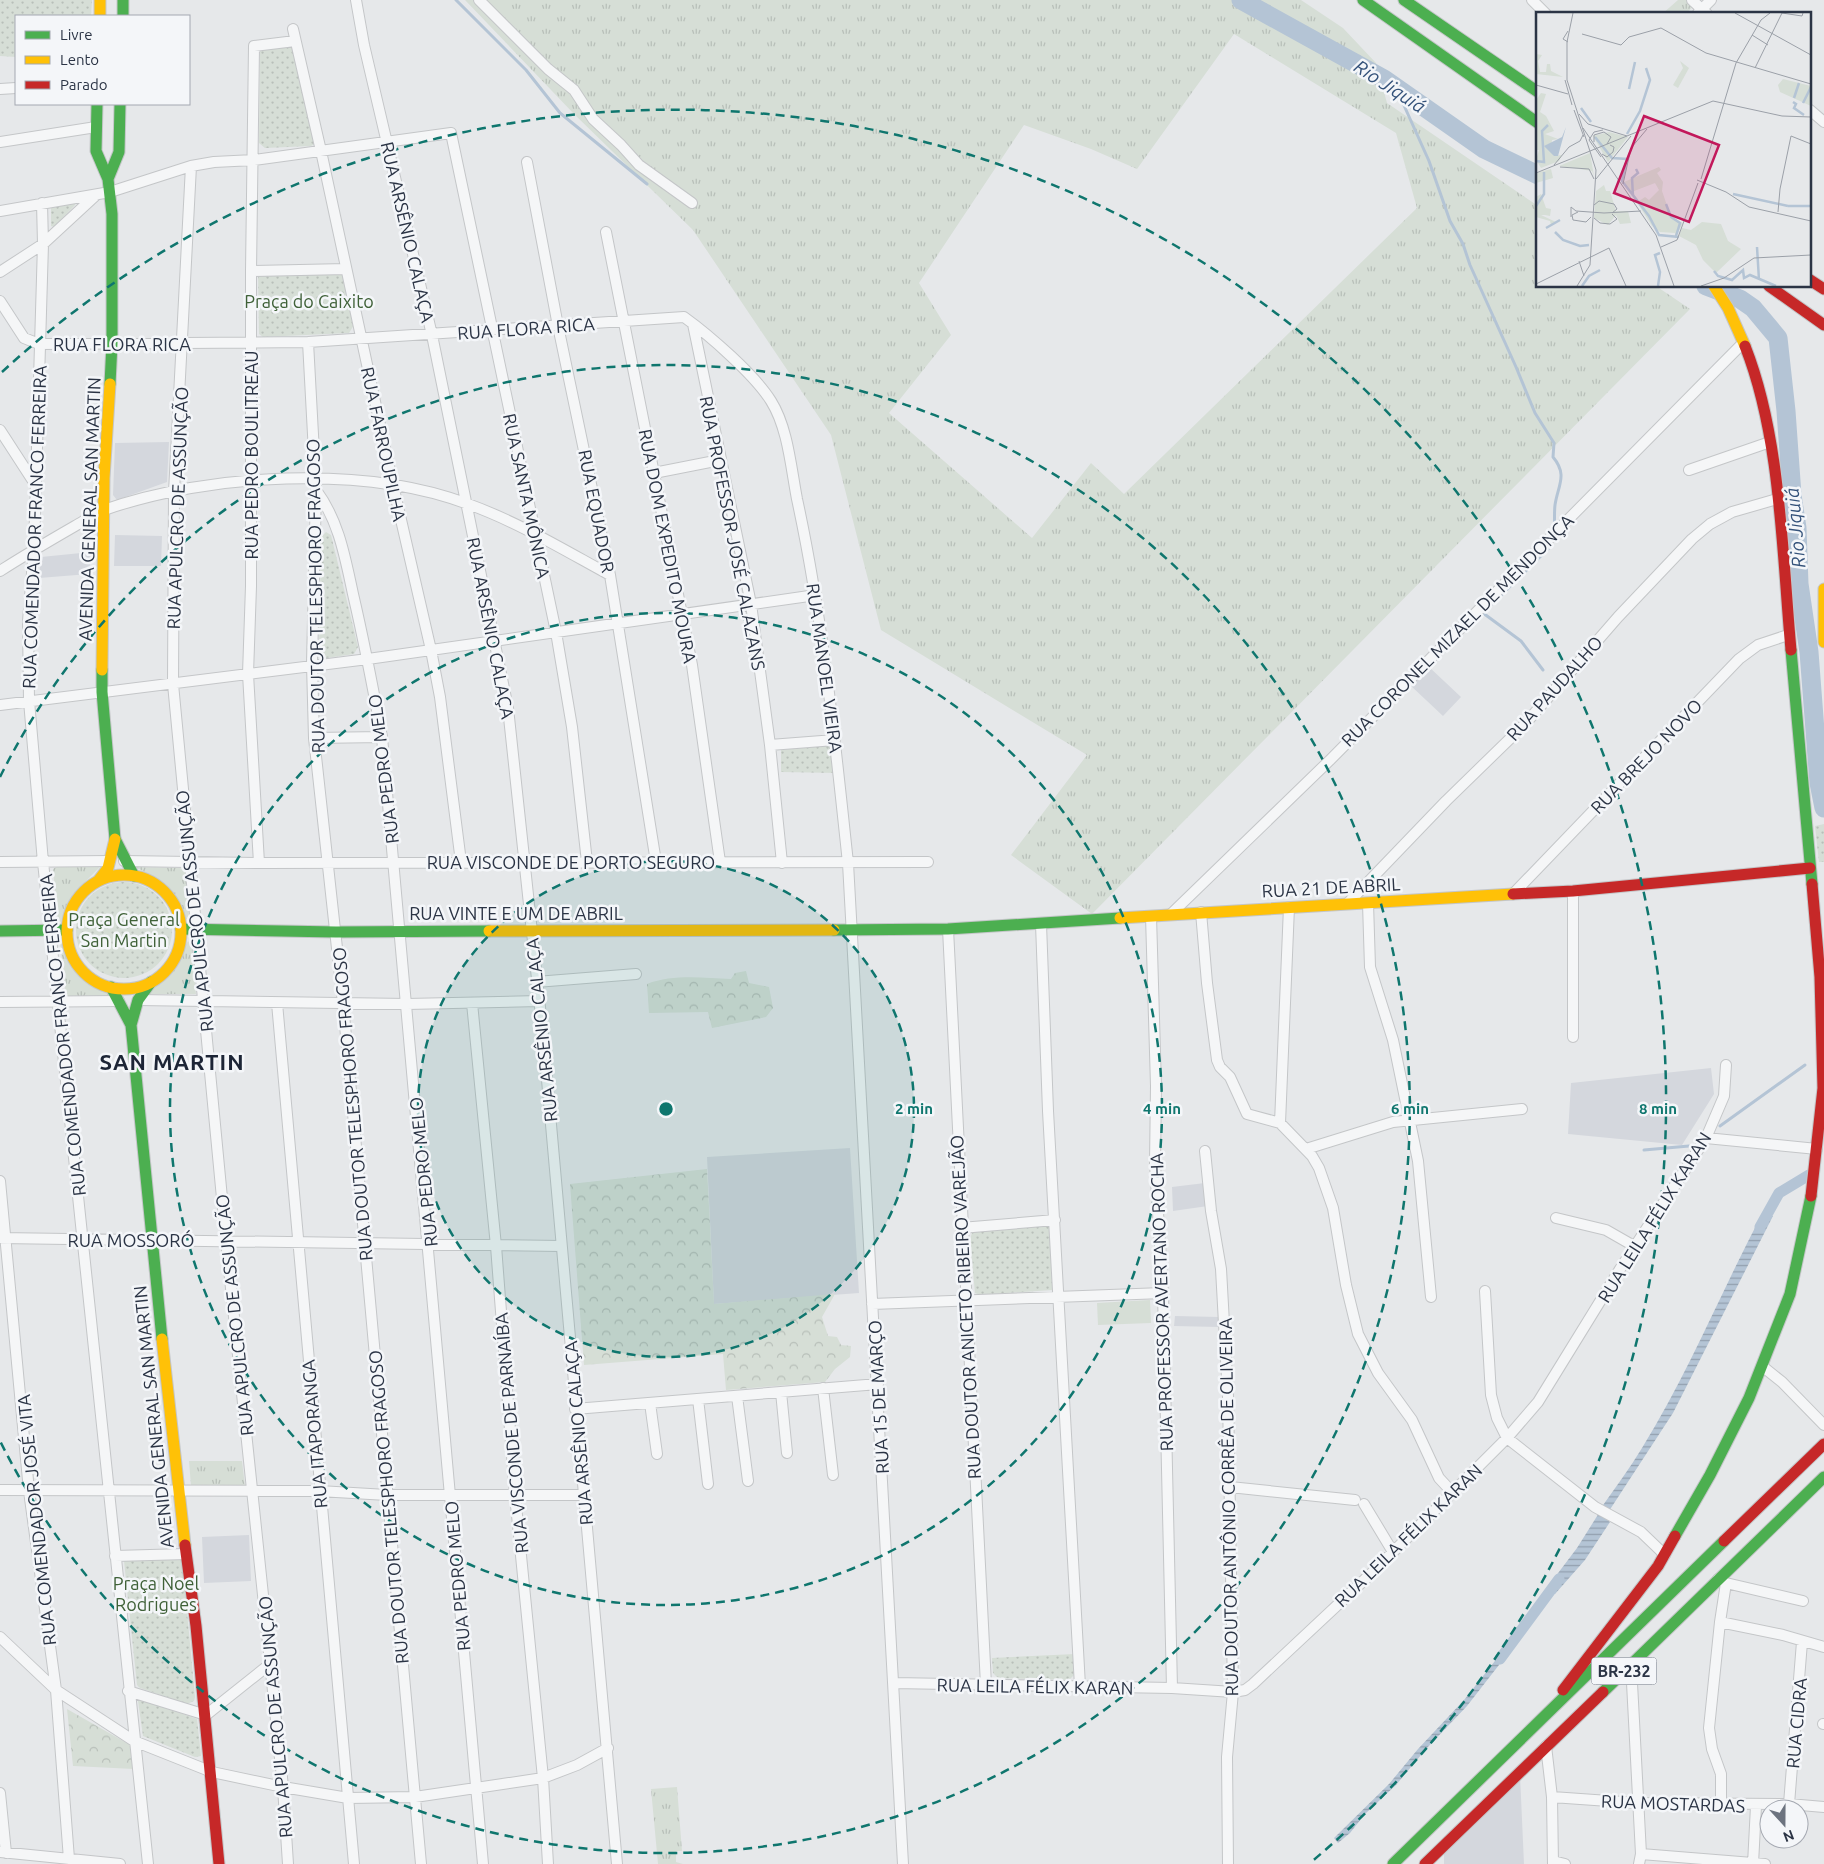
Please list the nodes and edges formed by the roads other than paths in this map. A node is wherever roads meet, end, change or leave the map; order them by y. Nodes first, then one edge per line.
1 (100, 0) edge
2 (123, 0) edge
3 (356, 0) edge
4 (479, 0) edge
5 (1363, 0) edge
6 (1404, 0) edge
7 (1532, 0) edge
8 (1692, 0) edge
9 (1711, 0) edge
10 (1544, 12) edge
11 (1702, 12) edge
12 (100, 15) edge
13 (122, 15) edge
14 (293, 29) dead end
15 (295, 41) junction
16 (15, 88) edge
17 (0, 89) edge
18 (1536, 91) edge
19 (97, 105) edge
20 (120, 105) edge
21 (1812, 112) edge
22 (1536, 122) edge
23 (1824, 122) edge
24 (96, 127) junction
25 (386, 141) junction
26 (0, 142) edge
27 (321, 151) junction
28 (254, 160) junction
29 (527, 162) dead end
30 (191, 166) junction
31 (108, 179) junction
32 (110, 192) junction
33 (95, 195) junction
34 (42, 203) junction
35 (692, 203) dead end
36 (0, 211) edge
37 (606, 232) dead end
38 (43, 244) junction
39 (346, 269) junction
40 (251, 271) junction
41 (0, 272) edge
42 (1812, 281) edge
43 (1715, 288) edge
44 (1772, 288) edge
45 (1824, 289) edge
46 (0, 301) edge
47 (684, 316) joint
48 (624, 321) junction
49 (693, 324) junction
50 (1824, 325) edge
51 (558, 326) junction
52 (492, 331) junction
53 (432, 335) junction
54 (362, 339) junction
55 (308, 342) junction
56 (112, 343) junction
57 (1743, 343) junction
58 (39, 344) junction
59 (183, 344) junction
60 (251, 344) junction
61 (0, 430) edge
62 (1770, 442) junction
63 (720, 460) junction
64 (1689, 470) dead end
65 (654, 473) junction
66 (316, 478) junction
67 (250, 481) junction
68 (35, 485) junction
69 (393, 485) junction
70 (316, 490) junction
71 (174, 492) junction
72 (1776, 499) junction
73 (468, 504) junction
74 (103, 511) junction
75 (534, 533) junction
76 (34, 549) junction
77 (2, 566) edge
78 (610, 575) junction
79 (1824, 589) edge
80 (816, 595) junction
81 (750, 604) junction
82 (682, 614) junction
83 (1824, 619) edge
84 (619, 623) junction
85 (556, 632) junction
86 (1788, 635) junction
87 (495, 641) junction
88 (1824, 642) edge
89 (431, 650) junction
90 (368, 659) junction
91 (312, 664) junction
92 (248, 674) junction
93 (173, 684) junction
94 (102, 692) junction
95 (29, 701) junction
96 (0, 705) edge
97 (382, 736) junction
98 (314, 738) junction
99 (835, 740) junction
100 (770, 745) junction
101 (115, 840) junction
102 (110, 861) junction
103 (124, 861) junction
104 (0, 862) edge
105 (43, 862) junction
106 (189, 862) junction
107 (394, 862) junction
108 (461, 862) junction
109 (526, 862) junction
110 (587, 862) junction
111 (656, 862) junction
112 (720, 862) junction
113 (928, 862) dead end
114 (260, 863) junction
115 (327, 863) junction
116 (782, 863) junction
117 (848, 863) junction
118 (1810, 868) junction
119 (134, 876) junction
120 (98, 882) junction
121 (1573, 891) junction
122 (1514, 893) junction
123 (1348, 903) junction
124 (1368, 903) junction
125 (1289, 907) junction
126 (1201, 912) junction
127 (1170, 915) junction
128 (1151, 916) junction
129 (1041, 924) junction
130 (181, 929) junction
131 (195, 929) junction
132 (948, 929) junction
133 (67, 930) junction
134 (530, 930) junction
135 (852, 930) junction
136 (0, 931) edge
137 (50, 931) junction
138 (336, 932) junction
139 (399, 932) junction
140 (636, 974) dead end
141 (151, 982) junction
142 (536, 982) junction
143 (111, 987) junction
144 (138, 1000) junction
145 (203, 1000) junction
146 (119, 1001) junction
147 (0, 1002) edge
148 (59, 1002) junction
149 (539, 1002) junction
150 (277, 1003) junction
151 (343, 1003) junction
152 (472, 1003) junction
153 (407, 1004) junction
154 (131, 1025) junction
155 (1573, 1036) dead end
156 (1823, 1054) edge
157 (1726, 1065) dead end
158 (1522, 1109) dead end
159 (1409, 1120) junction
160 (1280, 1123) junction
161 (1706, 1138) junction
162 (1306, 1149) junction
163 (1817, 1149) junction
164 (1205, 1151) dead end
165 (0, 1181) edge
166 (1556, 1218) dead end
167 (1055, 1220) junction
168 (961, 1228) junction
169 (4, 1238) edge
170 (84, 1240) junction
171 (151, 1240) junction
172 (226, 1240) junction
173 (297, 1241) junction
174 (365, 1243) junction
175 (431, 1245) junction
176 (496, 1246) junction
177 (561, 1246) junction
178 (1634, 1246) junction
179 (1485, 1291) dead end
180 (1163, 1293) junction
181 (1060, 1297) junction
182 (1432, 1297) dead end
183 (966, 1300) junction
184 (872, 1304) junction
185 (1762, 1366) junction
186 (878, 1384) junction
187 (823, 1388) junction
188 (781, 1392) junction
189 (737, 1396) junction
190 (698, 1399) junction
191 (650, 1403) junction
192 (575, 1409) junction
193 (1824, 1425) edge
194 (1508, 1438) junction
195 (1824, 1444) edge
196 (788, 1453) dead end
197 (657, 1454) dead end
198 (833, 1475) dead end
199 (1824, 1477) edge
200 (748, 1481) dead end
201 (708, 1484) dead end
202 (1230, 1487) junction
203 (0, 1490) edge
204 (109, 1490) junction
205 (178, 1490) junction
206 (252, 1490) junction
207 (29, 1491) junction
208 (319, 1491) junction
209 (1452, 1492) junction
210 (387, 1495) junction
211 (450, 1495) junction
212 (583, 1495) junction
213 (515, 1496) junction
214 (1393, 1552) junction
215 (186, 1554) junction
216 (1665, 1555) junction
217 (115, 1556) junction
218 (1722, 1581) junction
219 (1803, 1601) dead end
220 (1720, 1622) junction
221 (0, 1637) edge
222 (1802, 1642) junction
223 (1824, 1648) edge
224 (270, 1664) junction
225 (1631, 1664) junction
226 (894, 1683) junction
227 (986, 1685) junction
228 (1080, 1686) junction
229 (1172, 1688) junction
230 (56, 1690) junction
231 (128, 1691) junction
232 (1234, 1692) junction
233 (206, 1715) junction
234 (1542, 1717) junction
235 (134, 1741) junction
236 (1546, 1746) junction
237 (608, 1748) junction
238 (212, 1772) junction
239 (543, 1778) junction
240 (283, 1787) junction
241 (477, 1789) junction
242 (0, 1793) edge
243 (1552, 1796) junction
244 (415, 1797) junction
245 (348, 1798) junction
246 (1789, 1799) edge
247 (1637, 1803) junction
248 (1721, 1804) junction
249 (1756, 1806) junction
250 (1759, 1806) edge
251 (1809, 1806) edge
252 (1824, 1807) edge
253 (1439, 1850) junction
254 (3, 1853) edge
255 (69, 1859) junction
256 (1640, 1859) edge
257 (1553, 1863) edge
258 (1753, 1863) edge
259 (120, 1864) edge
260 (148, 1864) edge
261 (219, 1864) edge
262 (288, 1864) edge
263 (354, 1864) edge
264 (421, 1864) edge
265 (483, 1864) edge
266 (548, 1864) edge
267 (617, 1864) edge
268 (904, 1864) edge
269 (1228, 1864) edge
270 (1392, 1864) edge
271 (1425, 1864) edge
272 (1439, 1864) edge
273 (1565, 1864) edge
274 (1766, 1864) edge

1 - 12 main road
2 - 13 main road
3 - 25 street, RUA ARSÊNIO CALAÇA
4 - 35 street
5 - 22 main road
6 - 18 main road
7 - 10 street
8 - 11 street
9 - 11 street
14 - 15 street, RUA FARROUPILHA
15 - 27 street, RUA FARROUPILHA
15 - 28 street, RUA PEDRO BOULITREAU
16 - 17 street
19 - 24 main road, AVENIDA GENERAL SAN MARTIN
20 - 31 main road
21 - 23 street
24 - 26 street
24 - 31 main road, AVENIDA GENERAL SAN MARTIN
25 - 27 street
25 - 52 street, RUA SANTA MÔNICA
25 - 53 street, RUA ARSÊNIO CALAÇA
27 - 28 street
27 - 39 street, RUA FARROUPILHA
28 - 30 street
28 - 40 street, RUA PEDRO BOULITREAU
29 - 51 street, RUA EQUADOR
30 - 32 street
30 - 59 street, RUA APULCRO DE ASSUNÇÃO
31 - 32 main road, AVENIDA GENERAL SAN MARTIN
32 - 33 street
32 - 56 main road, AVENIDA GENERAL SAN MARTIN
33 - 34 street
33 - 38 street
34 - 36 street
34 - 38 street, RUA COMENDADOR FRANCO FERREIRA
37 - 48 street, RUA DOM EXPEDITO MOURA
38 - 41 street
38 - 58 street, RUA COMENDADOR FRANCO FERREIRA
39 - 40 street
39 - 54 street, RUA FARROUPILHA
40 - 60 street, RUA PEDRO BOULITREAU
42 - 45 main road
43 - 57 main road
44 - 50 main road
46 - 58 street
47 - 48 street, RUA FLORA RICA
47 - 49 street, RUA MANOEL VIEIRA
48 - 51 street, RUA FLORA RICA
48 - 65 street, RUA DOM EXPEDITO MOURA
49 - 63 street, RUA PROFESSOR JOSÉ CALAZANS
49 - 80 street, RUA MANOEL VIEIRA
51 - 52 street, RUA FLORA RICA
51 - 78 street, RUA EQUADOR
52 - 53 street, RUA FLORA RICA
52 - 75 street, RUA SANTA MÔNICA
53 - 54 street, RUA FLORA RICA
53 - 73 street, RUA ARSÊNIO CALAÇA
54 - 55 street, RUA FLORA RICA
54 - 69 street, RUA FARROUPILHA
55 - 60 street, RUA FLORA RICA
55 - 66 street, RUA DOUTOR TELESPHORO FRAGOSO
56 - 58 street, RUA FLORA RICA
56 - 59 street, RUA FLORA RICA
56 - 74 main road, AVENIDA GENERAL SAN MARTIN
57 - 62 main road
57 - 127 street, RUA CORONEL MIZAEL DE MENDONÇA
58 - 68 street, RUA COMENDADOR FRANCO FERREIRA
59 - 60 street, RUA FLORA RICA
59 - 71 street, RUA APULCRO DE ASSUNÇÃO
60 - 67 street, RUA PEDRO BOULITREAU
61 - 68 street
62 - 64 street
62 - 72 main road
63 - 65 street
63 - 81 street, RUA PROFESSOR JOSÉ CALAZANS
65 - 82 street, RUA DOM EXPEDITO MOURA
66 - 67 street
66 - 69 street
66 - 70 street, RUA DOUTOR TELESPHORO FRAGOSO
67 - 71 street
67 - 92 street, RUA PEDRO BOULITREAU
68 - 76 street, RUA COMENDADOR FRANCO FERREIRA
69 - 73 street
69 - 89 street, RUA FARROUPILHA
70 - 90 street, RUA PEDRO MELO
70 - 91 street, RUA DOUTOR TELESPHORO FRAGOSO
71 - 74 street
71 - 93 street, RUA APULCRO DE ASSUNÇÃO
72 - 86 main road
72 - 123 street, RUA PAUDALHO
73 - 75 street
73 - 87 street, RUA ARSÊNIO CALAÇA
74 - 76 street
74 - 94 main road, AVENIDA GENERAL SAN MARTIN
75 - 78 street
75 - 85 street, RUA SANTA MÔNICA
76 - 77 street
76 - 95 street, RUA COMENDADOR FRANCO FERREIRA
78 - 84 street, RUA EQUADOR
79 - 83 main road
80 - 81 street
80 - 99 street, RUA MANOEL VIEIRA
81 - 82 street
81 - 100 street, RUA PROFESSOR JOSÉ CALAZANS
82 - 84 street
82 - 112 street, RUA DOM EXPEDITO MOURA
83 - 88 main road
84 - 85 street
84 - 111 street, RUA EQUADOR
85 - 87 street
85 - 110 street, RUA SANTA MÔNICA
86 - 118 main road
86 - 122 street, RUA BREJO NOVO
87 - 89 street
87 - 109 street, RUA ARSÊNIO CALAÇA
89 - 90 street
89 - 108 street, RUA FARROUPILHA
90 - 91 street
90 - 97 street, RUA PEDRO MELO
91 - 92 street
91 - 98 street, RUA DOUTOR TELESPHORO FRAGOSO
92 - 93 street
92 - 114 street, RUA PEDRO BOULITREAU
93 - 94 street
93 - 106 street, RUA APULCRO DE ASSUNÇÃO
94 - 95 street
94 - 101 main road, AVENIDA GENERAL SAN MARTIN
95 - 96 street
95 - 105 street, RUA COMENDADOR FRANCO FERREIRA
97 - 98 street
97 - 107 street, RUA PEDRO MELO
98 - 115 street, RUA DOUTOR TELESPHORO FRAGOSO
99 - 100 street
99 - 117 street, RUA MANOEL VIEIRA
100 - 116 street, RUA PROFESSOR JOSÉ CALAZANS
101 - 102 main road, AVENIDA GENERAL SAN MARTIN
101 - 103 main road, AVENIDA GENERAL SAN MARTIN
102 - 105 street
102 - 120 main road, AVENIDA GENERAL SAN MARTIN
103 - 106 street, RUA VISCONDE DE PORTO SEGURO
103 - 119 main road, AVENIDA GENERAL SAN MARTIN
104 - 105 street
105 - 137 street, RUA COMENDADOR FRANCO FERREIRA
106 - 114 street, RUA VISCONDE DE PORTO SEGURO
106 - 131 street, RUA APULCRO DE ASSUNÇÃO
107 - 108 street, RUA VISCONDE DE PORTO SEGURO
107 - 115 street, RUA VISCONDE DE PORTO SEGURO
107 - 139 street, RUA PEDRO MELO
108 - 109 street, RUA VISCONDE DE PORTO SEGURO
109 - 110 street, RUA VISCONDE DE PORTO SEGURO
109 - 134 street, RUA ARSÊNIO CALAÇA
110 - 111 street, RUA VISCONDE DE PORTO SEGURO
111 - 112 street, RUA VISCONDE DE PORTO SEGURO
112 - 116 street, RUA VISCONDE DE PORTO SEGURO
113 - 117 street, RUA VISCONDE DE PORTO SEGURO
114 - 115 street, RUA VISCONDE DE PORTO SEGURO
115 - 138 street, RUA DOUTOR TELESPHORO FRAGOSO
116 - 117 street, RUA VISCONDE DE PORTO SEGURO
117 - 135 street, RUA MANOEL VIEIRA
118 - 121 main road, RUA 21 DE ABRIL
118 - 156 main road
119 - 120 main road
119 - 130 main road
120 - 133 main road
121 - 122 main road, RUA 21 DE ABRIL
121 - 155 street
122 - 124 main road, RUA 21 DE ABRIL
123 - 124 main road, RUA 21 DE ABRIL
123 - 125 main road, RUA 21 DE ABRIL
124 - 159 street
125 - 126 main road, RUA 21 DE ABRIL
125 - 160 street
126 - 127 main road, RUA 21 DE ABRIL
126 - 160 street
127 - 128 main road, RUA 21 DE ABRIL
128 - 129 main road, RUA 21 DE ABRIL
128 - 180 street, RUA PROFESSOR AVERTANO ROCHA
129 - 132 main road, RUA 21 DE ABRIL
129 - 167 street
130 - 131 main road, RUA VINTE E UM DE ABRIL
130 - 141 main road
131 - 138 main road, RUA VINTE E UM DE ABRIL
131 - 145 street, RUA APULCRO DE ASSUNÇÃO
132 - 135 main road, RUA 21 DE ABRIL
132 - 168 street, RUA DOUTOR ANICETO RIBEIRO VAREJÃO
133 - 137 main road
133 - 143 main road
134 - 135 main road, RUA VINTE E UM DE ABRIL
134 - 139 main road, RUA VINTE E UM DE ABRIL
134 - 142 street, RUA ARSÊNIO CALAÇA
135 - 184 street, RUA 15 DE MARÇO
136 - 137 main road
137 - 148 street, RUA COMENDADOR FRANCO FERREIRA
138 - 139 main road, RUA VINTE E UM DE ABRIL
138 - 151 street, RUA DOUTOR TELESPHORO FRAGOSO
139 - 153 street, RUA PEDRO MELO
140 - 142 street
141 - 143 main road
141 - 144 main road, AVENIDA GENERAL SAN MARTIN
142 - 149 street, RUA ARSÊNIO CALAÇA
143 - 146 main road, AVENIDA GENERAL SAN MARTIN
144 - 145 street
144 - 154 main road, AVENIDA GENERAL SAN MARTIN
145 - 150 street
145 - 172 street, RUA APULCRO DE ASSUNÇÃO
146 - 148 street
146 - 154 main road, AVENIDA GENERAL SAN MARTIN
147 - 148 street
148 - 170 street, RUA COMENDADOR FRANCO FERREIRA
149 - 152 street
149 - 177 street, RUA ARSÊNIO CALAÇA
150 - 151 street
150 - 173 street, RUA ITAPORANGA
151 - 153 street
151 - 174 street, RUA DOUTOR TELESPHORO FRAGOSO
152 - 153 street
152 - 176 street, RUA VISCONDE DE PARNAÍBA
153 - 175 street, RUA PEDRO MELO
154 - 171 main road, AVENIDA GENERAL SAN MARTIN
156 - 163 main road
157 - 161 street, RUA LEILA FÉLIX KARAN
158 - 159 street
159 - 162 street
159 - 182 street
160 - 162 street
161 - 163 street
161 - 178 street, RUA LEILA FÉLIX KARAN
162 - 209 street
163 - 185 main road
164 - 202 street, RUA DOUTOR ANTÔNIO CORRÊA DE OLIVEIRA
165 - 169 street, RUA COMENDADOR JOSÉ VITA
166 - 178 street
167 - 168 street
167 - 181 street
168 - 183 street, RUA DOUTOR ANICETO RIBEIRO VAREJÃO
169 - 170 street, RUA MOSSORÓ
169 - 207 street, RUA COMENDADOR JOSÉ VITA
170 - 171 street, RUA MOSSORÓ
170 - 204 street, RUA COMENDADOR FRANCO FERREIRA
171 - 172 street, RUA MOSSORÓ
171 - 205 main road, AVENIDA GENERAL SAN MARTIN
172 - 173 street, RUA MOSSORÓ
172 - 206 street, RUA APULCRO DE ASSUNÇÃO
173 - 174 street, RUA MOSSORÓ
173 - 208 street, RUA ITAPORANGA
174 - 175 street, RUA MOSSORÓ
174 - 210 street, RUA DOUTOR TELESPHORO FRAGOSO
175 - 176 street, RUA MOSSORÓ
175 - 211 street, RUA PEDRO MELO
176 - 177 street, RUA MOSSORÓ
176 - 213 street, RUA VISCONDE DE PARNAÍBA
177 - 192 street, RUA ARSÊNIO CALAÇA
178 - 194 street, RUA LEILA FÉLIX KARAN
179 - 194 street
180 - 181 street
180 - 229 street, RUA PROFESSOR AVERTANO ROCHA
181 - 183 street
181 - 228 street
183 - 184 street
183 - 227 street, RUA DOUTOR ANICETO RIBEIRO VAREJÃO
184 - 186 street, RUA 15 DE MARÇO
185 - 193 street
185 - 216 main road
186 - 187 street
186 - 226 street, RUA 15 DE MARÇO
187 - 188 street
187 - 198 street
188 - 189 street
188 - 196 street
189 - 190 street
189 - 200 street
190 - 191 street
190 - 201 street
191 - 192 street
191 - 197 street
192 - 212 street, RUA ARSÊNIO CALAÇA
194 - 209 street, RUA LEILA FÉLIX KARAN
194 - 216 street
195 - 234 main road
199 - 218 main road, BR-232
202 - 214 street
202 - 232 street, RUA DOUTOR ANTÔNIO CORRÊA DE OLIVEIRA
203 - 207 street
204 - 205 street
204 - 207 street
204 - 217 street, RUA COMENDADOR FRANCO FERREIRA
205 - 206 street
205 - 215 main road, AVENIDA GENERAL SAN MARTIN
206 - 208 street
206 - 224 street, RUA APULCRO DE ASSUNÇÃO
207 - 230 street, RUA COMENDADOR JOSÉ VITA
208 - 210 street
208 - 245 street, RUA ITAPORANGA
209 - 214 street, RUA LEILA FÉLIX KARAN
210 - 211 street
210 - 244 street, RUA DOUTOR TELESPHORO FRAGOSO
211 - 213 street
211 - 241 street, RUA PEDRO MELO
212 - 213 street
212 - 237 street, RUA ARSÊNIO CALAÇA
213 - 239 street, RUA VISCONDE DE PARNAÍBA
214 - 232 street, RUA LEILA FÉLIX KARAN
215 - 217 street
215 - 233 main road, AVENIDA GENERAL SAN MARTIN
216 - 234 main road
217 - 231 street, RUA COMENDADOR FRANCO FERREIRA
218 - 219 street
218 - 220 street
218 - 225 main road, BR-232
220 - 222 street
220 - 248 street
221 - 230 street
222 - 223 street
222 - 246 street, RUA CIDRA
224 - 233 street
224 - 240 street, RUA APULCRO DE ASSUNÇÃO
225 - 236 main road, BR-232
225 - 247 street
226 - 227 street, RUA LEILA FÉLIX KARAN
226 - 268 street, RUA 15 DE MARÇO
227 - 228 street, RUA LEILA FÉLIX KARAN
228 - 229 street, RUA LEILA FÉLIX KARAN
229 - 232 street, RUA LEILA FÉLIX KARAN
230 - 235 street
230 - 255 street, RUA COMENDADOR JOSÉ VITA
231 - 233 street
231 - 235 street, RUA COMENDADOR FRANCO FERREIRA
232 - 269 street, RUA DOUTOR ANTÔNIO CORRÊA DE OLIVEIRA
233 - 238 main road, AVENIDA GENERAL SAN MARTIN
234 - 270 main road
235 - 238 street
235 - 260 street, RUA COMENDADOR FRANCO FERREIRA
236 - 243 street
236 - 253 main road, BR-232
237 - 239 street
237 - 267 street, RUA ARSÊNIO CALAÇA
238 - 240 street
238 - 261 main road, AVENIDA GENERAL SAN MARTIN
239 - 241 street
239 - 266 street, RUA VISCONDE DE PARNAÍBA
240 - 245 street
240 - 262 street, RUA APULCRO DE ASSUNÇÃO
241 - 244 street
241 - 265 street, RUA PEDRO MELO
242 - 254 street
243 - 247 street, RUA MOSTARDAS
243 - 257 street
244 - 245 street
244 - 264 street, RUA DOUTOR TELESPHORO FRAGOSO
245 - 263 street, RUA ITAPORANGA
247 - 248 street, RUA MOSTARDAS
247 - 256 street
248 - 249 street, RUA MOSTARDAS
249 - 250 street, RUA MOSTARDAS
249 - 258 street
251 - 252 street, RUA MOSTARDAS
253 - 271 main road, BR-232
253 - 272 street
254 - 255 street
255 - 259 street
256 - 258 street
257 - 273 street
258 - 274 street

